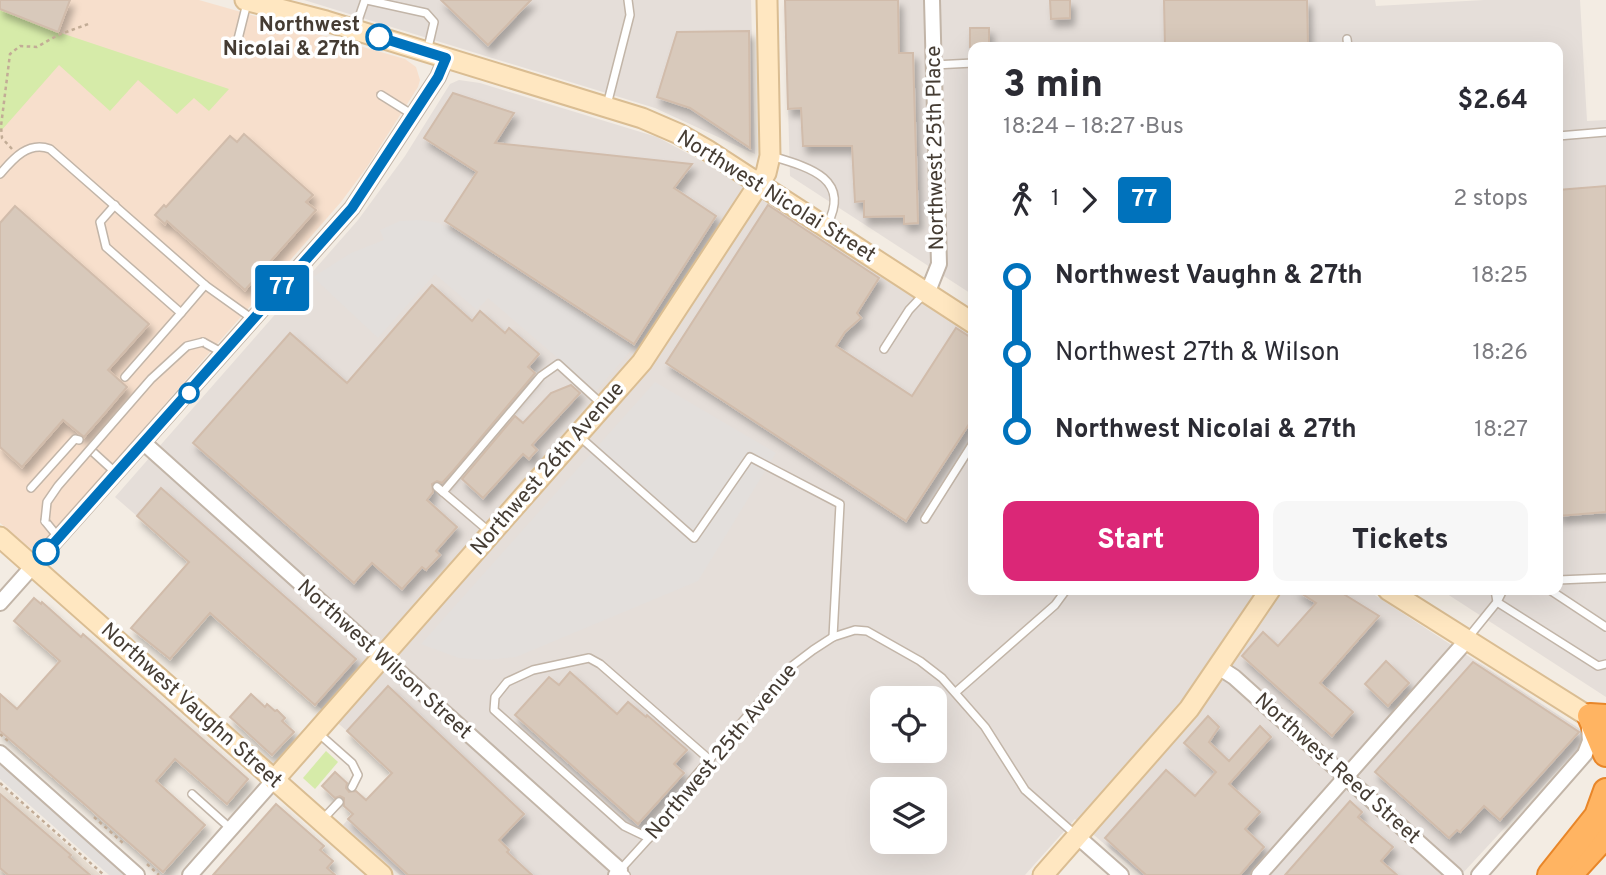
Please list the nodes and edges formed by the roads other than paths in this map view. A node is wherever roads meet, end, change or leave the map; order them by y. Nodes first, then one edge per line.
1 (246, 0) edge
2 (366, 0) edge
3 (628, 0) edge
4 (767, 0) edge
5 (932, 0) edge
6 (354, 30) junction
7 (238, 39) dead end
8 (427, 52) junction
9 (446, 58) junction
10 (968, 63) edge
11 (934, 65) junction
12 (381, 95) dead end
13 (606, 108) junction
14 (414, 115) junction
15 (1606, 132) edge
16 (1563, 136) edge
17 (770, 156) junction
18 (0, 174) edge
19 (758, 183) junction
20 (116, 205) junction
21 (826, 227) junction
22 (205, 285) junction
23 (927, 293) junction
24 (181, 313) junction
25 (254, 320) junction
26 (968, 320) edge
27 (884, 349) dead end
28 (224, 353) junction
29 (125, 377) dead end
30 (604, 406) junction
31 (578, 436) junction
32 (79, 440) dead end
33 (144, 443) junction
34 (968, 451) edge
35 (93, 452) dead end
36 (116, 474) junction
37 (31, 488) dead end
38 (925, 519) dead end
39 (492, 533) junction
40 (0, 537) edge
41 (58, 538) junction
42 (33, 566) junction
43 (1606, 578) edge
44 (1563, 580) edge
45 (1062, 595) edge
46 (1267, 595) edge
47 (1396, 595) edge
48 (1496, 595) edge
49 (1500, 595) edge
50 (1558, 595) edge
51 (1497, 602) junction
52 (0, 603) edge
53 (1606, 627) edge
54 (833, 637) junction
55 (1467, 640) junction
56 (382, 658) junction
57 (1606, 664) edge
58 (1217, 666) junction
59 (956, 692) junction
60 (1601, 720) edge
61 (317, 731) junction
62 (0, 753) edge
63 (1595, 755) edge
64 (710, 760) junction
65 (1346, 778) junction
66 (274, 779) junction
67 (352, 787) dead end
68 (1606, 791) edge
69 (192, 794) dead end
70 (339, 802) dead end
71 (321, 821) junction
72 (231, 828) junction
73 (1606, 835) edge
74 (1077, 837) junction
75 (649, 838) junction
76 (621, 873) edge
77 (137, 875) edge
78 (190, 875) edge
79 (382, 875) edge
80 (1044, 875) edge
81 (1121, 875) edge
82 (1259, 875) edge
83 (1455, 875) edge
84 (1479, 875) edge
85 (1550, 875) edge
86 (1569, 875) edge

1 - 6 street, Northwest Nicolai Street
1 - 7 lane
2 - 6 lane
2 - 8 lane
3 - 13 lane
4 - 17 street, Northwest 26th Avenue
5 - 11 street, Northwest 25th Place
6 - 8 street, Northwest Nicolai Street
8 - 9 street, Northwest Nicolai Street
9 - 13 street, Northwest Nicolai Street
9 - 14 street
10 - 11 lane
11 - 23 street, Northwest 25th Place
12 - 14 lane
13 - 19 street, Northwest Nicolai Street
14 - 25 street
15 - 16 lane
17 - 19 street, Northwest 26th Avenue
17 - 21 lane
18 - 20 lane
19 - 21 street, Northwest Nicolai Street
19 - 30 street, Northwest 26th Avenue
20 - 22 lane
20 - 24 lane
21 - 23 street, Northwest Nicolai Street
22 - 24 lane
22 - 25 lane
23 - 26 street, Northwest Nicolai Street
23 - 27 lane
24 - 29 lane
25 - 28 street
28 - 33 street
28 - 41 lane, bridge
30 - 31 street, Northwest 26th Avenue
30 - 39 lane
31 - 39 street, Northwest 26th Avenue
31 - 54 lane
32 - 37 lane
33 - 36 street
33 - 56 street, Northwest Wilson Street
34 - 38 lane
35 - 36 lane
36 - 41 street
39 - 56 street, Northwest 26th Avenue
40 - 42 street, Northwest Vaughn Street
41 - 42 street
42 - 52 street
42 - 66 street, Northwest Vaughn Street
43 - 44 lane
45 - 59 lane
46 - 58 street
47 - 55 street
48 - 51 lane
49 - 51 lane
50 - 53 lane
51 - 55 lane
51 - 57 lane
54 - 59 lane
54 - 64 lane, Northwest 25th Avenue
55 - 60 street
55 - 65 street
56 - 61 street, Northwest 26th Avenue
56 - 76 street, Northwest Wilson Street
58 - 65 street, Northwest Reed Street
58 - 74 street
59 - 74 lane
60 - 63 highway
61 - 66 street, Northwest 26th Avenue
61 - 67 lane
62 - 77 street
63 - 84 street
64 - 75 lane, Northwest 25th Avenue
64 - 75 lane
65 - 82 street
65 - 83 street, Northwest Reed Street
66 - 71 street, Northwest Vaughn Street
66 - 72 street, Northwest 26th Avenue
68 - 85 highway
69 - 72 lane
70 - 71 lane
71 - 79 street, Northwest Vaughn Street
72 - 78 street, Northwest 26th Avenue
73 - 86 highway
74 - 80 street
74 - 81 street
75 - 76 lane, Northwest 25th Avenue

